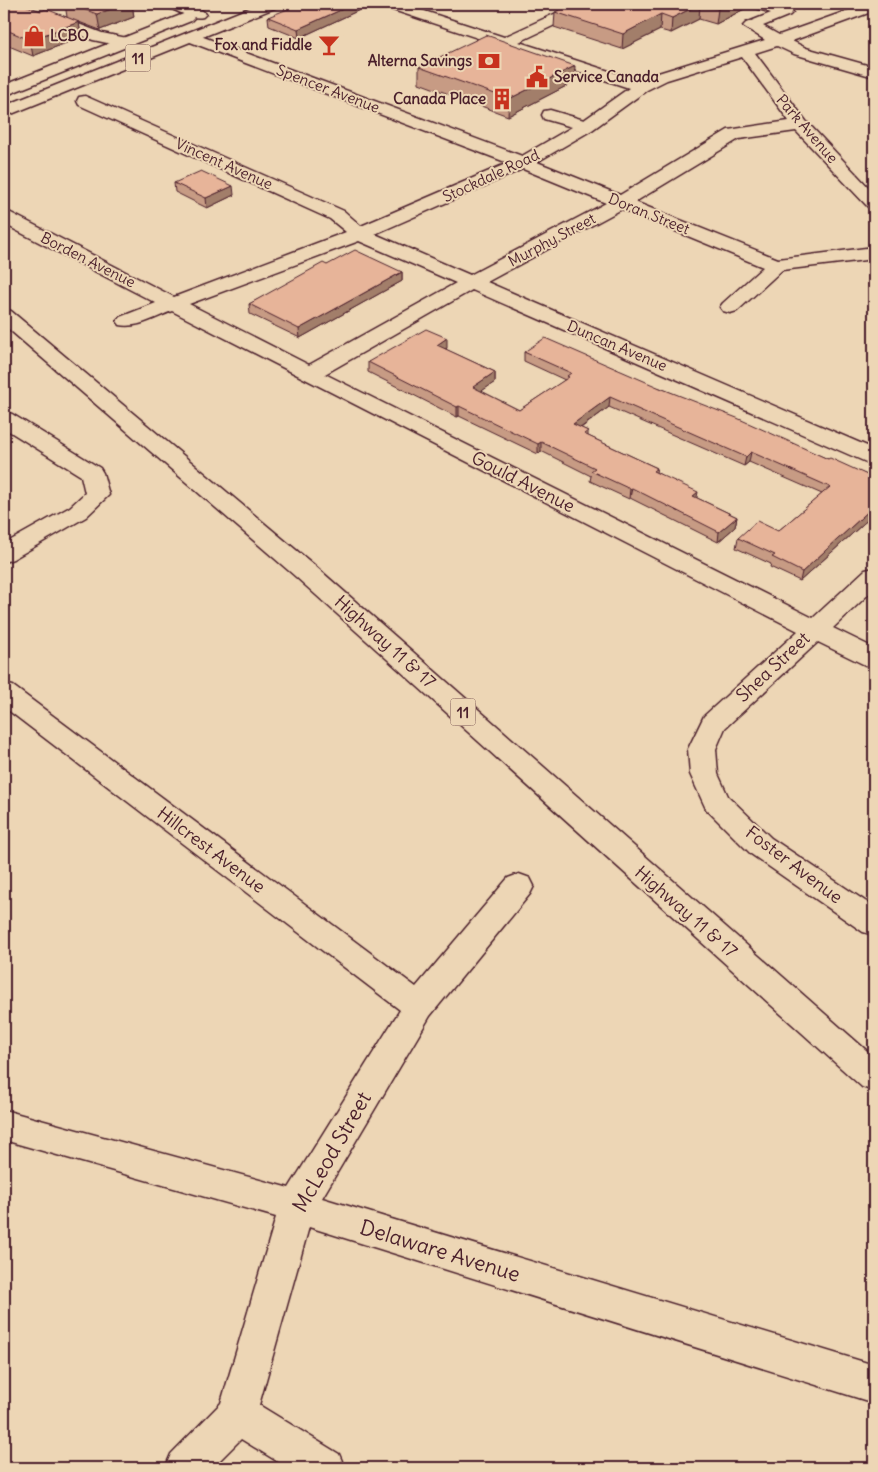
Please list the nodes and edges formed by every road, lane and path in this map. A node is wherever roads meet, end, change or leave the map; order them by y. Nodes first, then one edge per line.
1 (172, 4) edge
2 (272, 4) edge
3 (389, 4) edge
4 (588, 4) edge
5 (758, 4) edge
6 (874, 6) edge
7 (216, 7) dead end
8 (37, 13) edge
9 (198, 14) junction
10 (190, 37) junction
11 (778, 41) junction
12 (126, 42) junction
13 (506, 42) junction
14 (745, 51) junction
15 (874, 72) edge
16 (641, 87) junction
17 (4, 91) edge
18 (85, 101) dead end
19 (4, 112) edge
20 (550, 115) dead end
21 (586, 126) junction
22 (800, 126) junction
23 (523, 163) junction
24 (620, 203) junction
25 (874, 203) edge
26 (4, 217) edge
27 (359, 234) junction
28 (874, 253) edge
29 (776, 265) junction
30 (470, 283) junction
31 (4, 299) edge
32 (172, 304) junction
33 (730, 307) dead end
34 (4, 310) edge
35 (4, 315) edge
36 (127, 321) dead end
37 (4, 324) edge
38 (46, 352) junction
39 (309, 374) junction
40 (4, 420) edge
41 (874, 457) edge
42 (4, 554) edge
43 (874, 576) edge
44 (815, 628) junction
45 (874, 659) edge
46 (4, 693) edge
47 (704, 774) joint
48 (519, 886) dead end
49 (874, 923) edge
50 (419, 1007) junction
51 (874, 1077) edge
52 (4, 1125) edge
53 (297, 1208) junction
54 (874, 1384) edge
55 (237, 1414) junction
56 (185, 1468) edge
57 (325, 1468) edge

1 - 9 main road
2 - 10 main road, 11
3 - 13 main road
4 - 13 main road
5 - 11 main road
6 - 11 main road, Stockdale Road
7 - 9 main road, 11
8 - 12 main road
9 - 12 main road, 11
10 - 19 main road, 11
10 - 23 main road, Spencer Avenue
11 - 14 main road, Stockdale Road
11 - 15 main road
12 - 17 main road, 11
13 - 16 main road
14 - 16 main road, Stockdale Road
14 - 22 main road, Park Avenue
16 - 21 main road, Stockdale Road
18 - 27 main road, Vincent Avenue
20 - 21 main road
21 - 23 main road, Stockdale Road
22 - 24 main road, Murphy Street
22 - 25 main road, Park Avenue
23 - 24 main road, Doran Street
23 - 27 main road, Stockdale Road
24 - 29 main road, Doran Street
24 - 30 main road, Murphy Street
26 - 32 main road, Borden Avenue
27 - 30 main road, Duncan Avenue
27 - 32 main road, Stockdale Road
28 - 29 main road
29 - 33 main road
30 - 39 main road, Murphy Street
30 - 41 main road, Duncan Avenue
31 - 38 main road
32 - 36 main road, Stockdale Road
32 - 39 main road, Gould Avenue
34 - 38 main road, Highway 11 & 17 / 11
35 - 38 main road, Highway 11 & 17 / 11
37 - 38 main road
38 - 51 main road, Highway 11 & 17 / 11
39 - 44 main road, Gould Avenue
40 - 42 main road
43 - 44 main road, Shea Street
44 - 45 main road, Gould Avenue
44 - 47 main road, Shea Street
46 - 50 main road, Hillcrest Avenue
47 - 49 main road, Foster Avenue
48 - 50 main road, McLeod Street
50 - 53 main road, McLeod Street
52 - 53 main road, Delaware Avenue
53 - 54 main road, Delaware Avenue
53 - 55 main road, McLeod Street
55 - 56 main road, McLeod Street
55 - 57 main road

